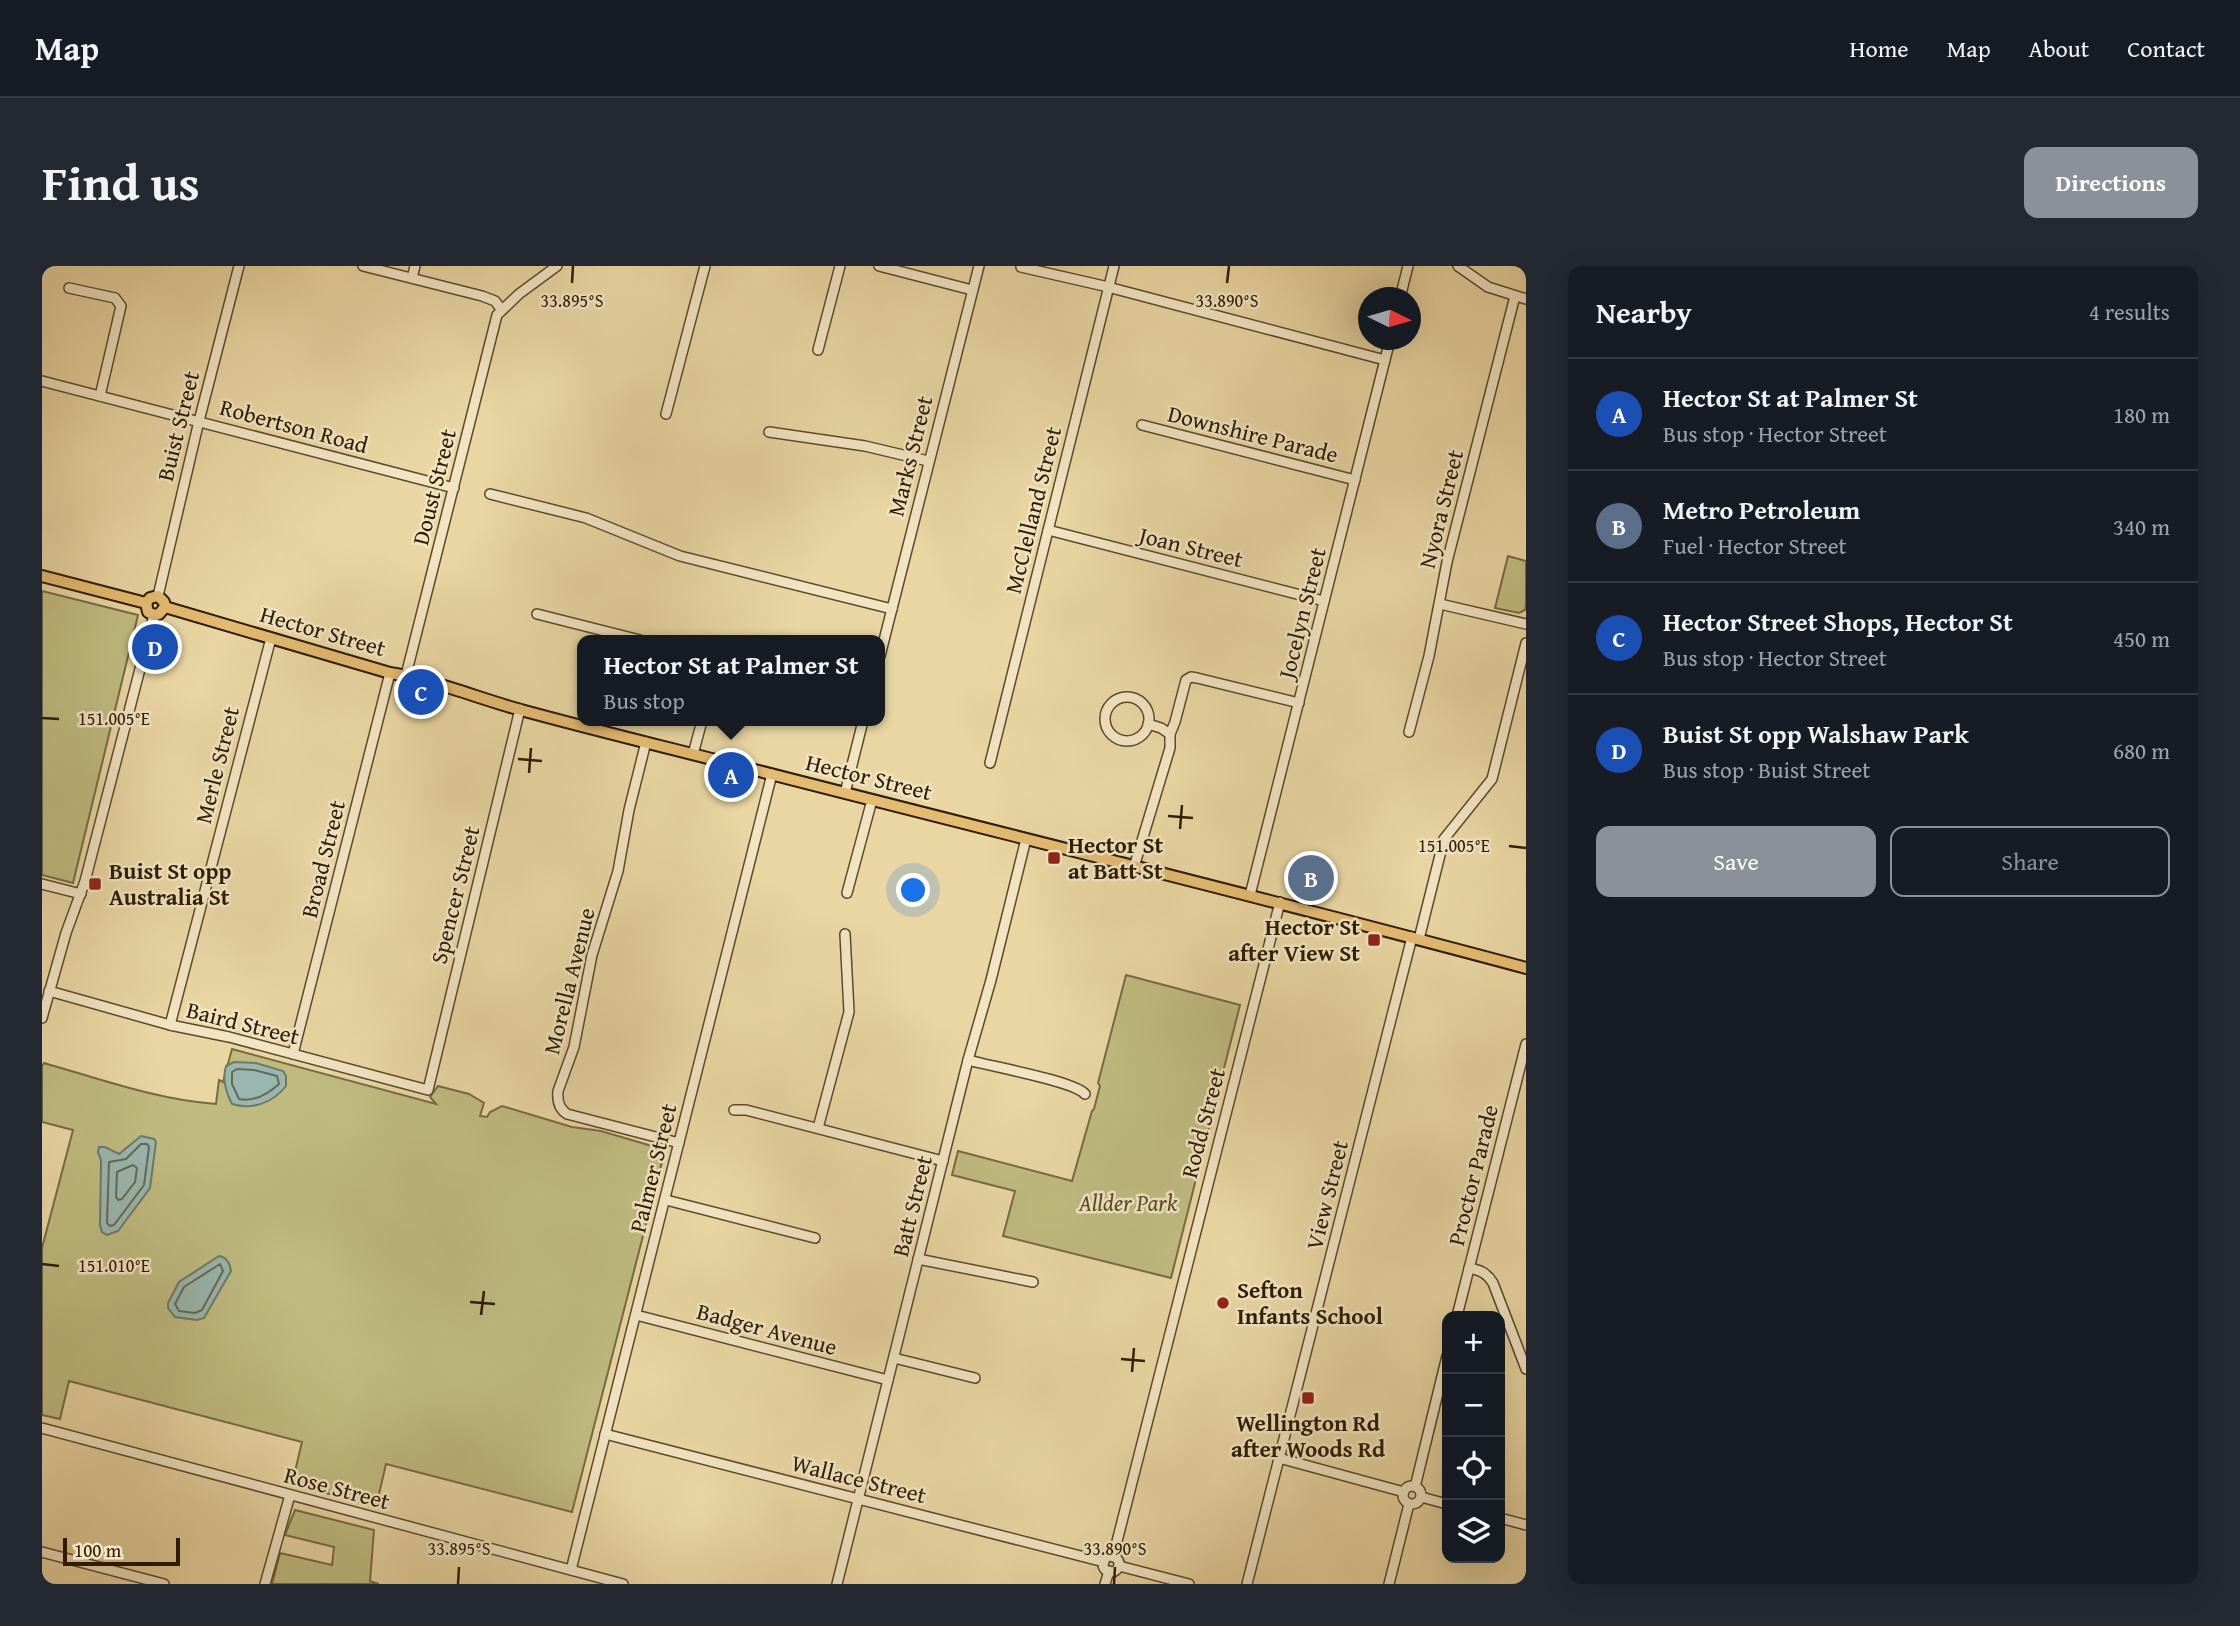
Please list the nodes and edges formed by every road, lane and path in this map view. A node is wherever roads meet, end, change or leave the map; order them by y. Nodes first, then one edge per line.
1 (239, 266) edge
2 (363, 266) edge
3 (415, 266) edge
4 (557, 266) edge
5 (705, 266) edge
6 (840, 266) edge
7 (879, 266) edge
8 (979, 266) edge
9 (1114, 266) edge
10 (1408, 266) edge
11 (1458, 266) edge
12 (1021, 267) edge
13 (412, 278) junction
14 (1403, 287) edge
15 (69, 288) dead end
16 (1109, 288) junction
17 (972, 290) junction
18 (1515, 296) junction
19 (1526, 299) edge
20 (501, 309) junction
21 (818, 350) dead end
22 (1388, 350) edge
23 (1385, 360) junction
24 (42, 381) edge
25 (100, 396) junction
26 (666, 414) dead end
27 (199, 421) junction
28 (1142, 425) dead end
29 (769, 432) dead end
30 (928, 461) junction
31 (1355, 480) junction
32 (454, 488) junction
33 (490, 494) dead end
34 (1048, 530) junction
35 (42, 576) edge
36 (158, 596) junction
37 (1324, 601) junction
38 (146, 603) junction
39 (1440, 604) junction
40 (165, 607) junction
41 (892, 609) junction
42 (537, 614) dead end
43 (154, 615) junction
44 (1526, 624) edge
45 (620, 635) edge
46 (885, 636) edge
47 (271, 638) junction
48 (1526, 643) edge
49 (390, 673) junction
50 (406, 675) junction
51 (1298, 703) junction
52 (520, 709) junction
53 (577, 724) edge
54 (1148, 724) junction
55 (585, 726) edge
56 (701, 726) edge
57 (862, 726) edge
58 (1409, 732) dead end
59 (1170, 734) junction
60 (646, 742) junction
61 (694, 754) junction
62 (990, 763) dead end
63 (772, 774) junction
64 (845, 793) junction
65 (872, 800) junction
66 (1026, 839) junction
67 (1134, 867) junction
68 (42, 884) edge
69 (847, 892) dead end
70 (80, 894) junction
71 (1250, 895) junction
72 (1280, 902) junction
73 (845, 934) dead end
74 (1415, 938) junction
75 (1526, 968) edge
76 (49, 991) junction
77 (42, 1018) edge
78 (170, 1025) junction
79 (1526, 1044) edge
80 (293, 1054) junction
81 (968, 1060) junction
82 (428, 1090) joint
83 (1085, 1094) dead end
84 (734, 1110) dead end
85 (818, 1129) junction
86 (679, 1143) junction
87 (943, 1161) junction
88 (666, 1200) junction
89 (815, 1238) dead end
90 (918, 1259) junction
91 (1469, 1268) junction
92 (1033, 1282) dead end
93 (1458, 1311) edge
94 (636, 1315) junction
95 (894, 1358) junction
96 (1526, 1368) edge
97 (1443, 1374) edge
98 (975, 1378) dead end
99 (888, 1380) junction
100 (42, 1428) edge
101 (605, 1434) junction
102 (1279, 1458) junction
103 (1415, 1487) junction
104 (1404, 1492) junction
105 (290, 1495) junction
106 (1421, 1497) junction
107 (858, 1498) junction
108 (1442, 1503) edge
109 (1409, 1504) junction
110 (1505, 1519) edge
111 (1526, 1525) edge
112 (42, 1552) edge
113 (1114, 1557) junction
114 (1119, 1566) junction
115 (1106, 1567) junction
116 (571, 1570) junction
117 (164, 1584) edge
118 (265, 1584) edge
119 (623, 1584) edge
120 (837, 1584) edge
121 (1105, 1584) edge
122 (1189, 1584) edge
123 (1247, 1584) edge
124 (1389, 1584) edge

1 - 27 street, Buist Street
2 - 13 street
3 - 13 street
4 - 20 street
5 - 26 street
6 - 21 street
7 - 17 street
8 - 17 street, Marks Street
9 - 16 street, McClelland Street
10 - 14 street
11 - 18 street
12 - 16 street
13 - 20 street
15 - 25 street
16 - 23 street
16 - 34 street, McClelland Street
17 - 30 street, Marks Street
18 - 19 street
18 - 39 street, Nyora Street
20 - 32 street, Doust Street
22 - 23 street, Jocelyn Street
23 - 31 street, Jocelyn Street
24 - 25 street, Robertson Road
25 - 27 street, Robertson Road
27 - 32 street, Robertson Road
27 - 36 street, Buist Street
28 - 31 street, Downshire Parade
29 - 30 street
30 - 41 street, Marks Street
31 - 37 street, Jocelyn Street
32 - 50 street, Doust Street
33 - 41 street
34 - 37 street, Joan Street
34 - 62 street, McClelland Street
35 - 38 main road
36 - 38 main road
36 - 40 main road
37 - 51 street, Jocelyn Street
38 - 43 main road
39 - 44 street
39 - 58 street, Nyora Street
40 - 43 main road
40 - 47 main road, Hector Street
41 - 46 street, Marks Street
42 - 45 street
43 - 70 street
47 - 49 main road, Hector Street
47 - 78 street, Merle Street
48 - 74 street, View Street
49 - 50 main road, Hector Street
49 - 80 street, Broad Street
50 - 52 main road, Hector Street
51 - 59 street
51 - 71 street, Jocelyn Street
52 - 53 main road, Hector Street
52 - 82 street, Spencer Street
54 - 54 street
54 - 59 street
55 - 60 main road, Hector Street
56 - 61 street
57 - 64 street
59 - 67 street
60 - 61 main road, Hector Street
60 - 86 street, Morella Avenue
61 - 63 main road, Hector Street
63 - 64 main road, Hector Street
63 - 86 street, Palmer Street
64 - 65 main road, Hector Street
65 - 66 main road, Hector Street
65 - 69 street
66 - 67 main road, Hector Street
66 - 81 street, Batt Street
67 - 71 main road, Hector Street
68 - 70 street
70 - 76 street
71 - 72 main road, Hector Street
72 - 74 main road, Hector Street
72 - 113 street, Rodd Street
73 - 85 street
74 - 75 main road, Hector Street
74 - 102 street, View Street
76 - 77 street
76 - 78 street, Baird Street
78 - 80 street, Baird Street
79 - 91 street, Proctor Parade
80 - 82 street, Baird Street
81 - 83 street
81 - 87 street, Batt Street
84 - 85 street
85 - 87 street
86 - 88 street, Palmer Street
87 - 90 street, Batt Street
88 - 89 street
88 - 94 street, Palmer Street
90 - 92 street
90 - 95 street, Batt Street
91 - 93 street, Proctor Parade
91 - 96 street
94 - 99 street, Badger Avenue
94 - 101 street, Palmer Street
95 - 98 street
95 - 99 street, Batt Street
97 - 103 street
99 - 107 street, Batt Street
100 - 105 street, Rose Street
101 - 107 street, Wallace Street
101 - 116 street, Palmer Street
102 - 104 street
102 - 123 street, View Street
103 - 104 street
103 - 106 street
104 - 109 street
105 - 116 street, Rose Street
105 - 118 street
106 - 108 street
106 - 109 street
107 - 115 street, Wallace Street
107 - 120 street, Batt Street
109 - 124 street
110 - 111 street
112 - 117 street
113 - 114 street
113 - 115 street
114 - 115 street
114 - 122 street
115 - 121 street
116 - 119 street, Rose Street

